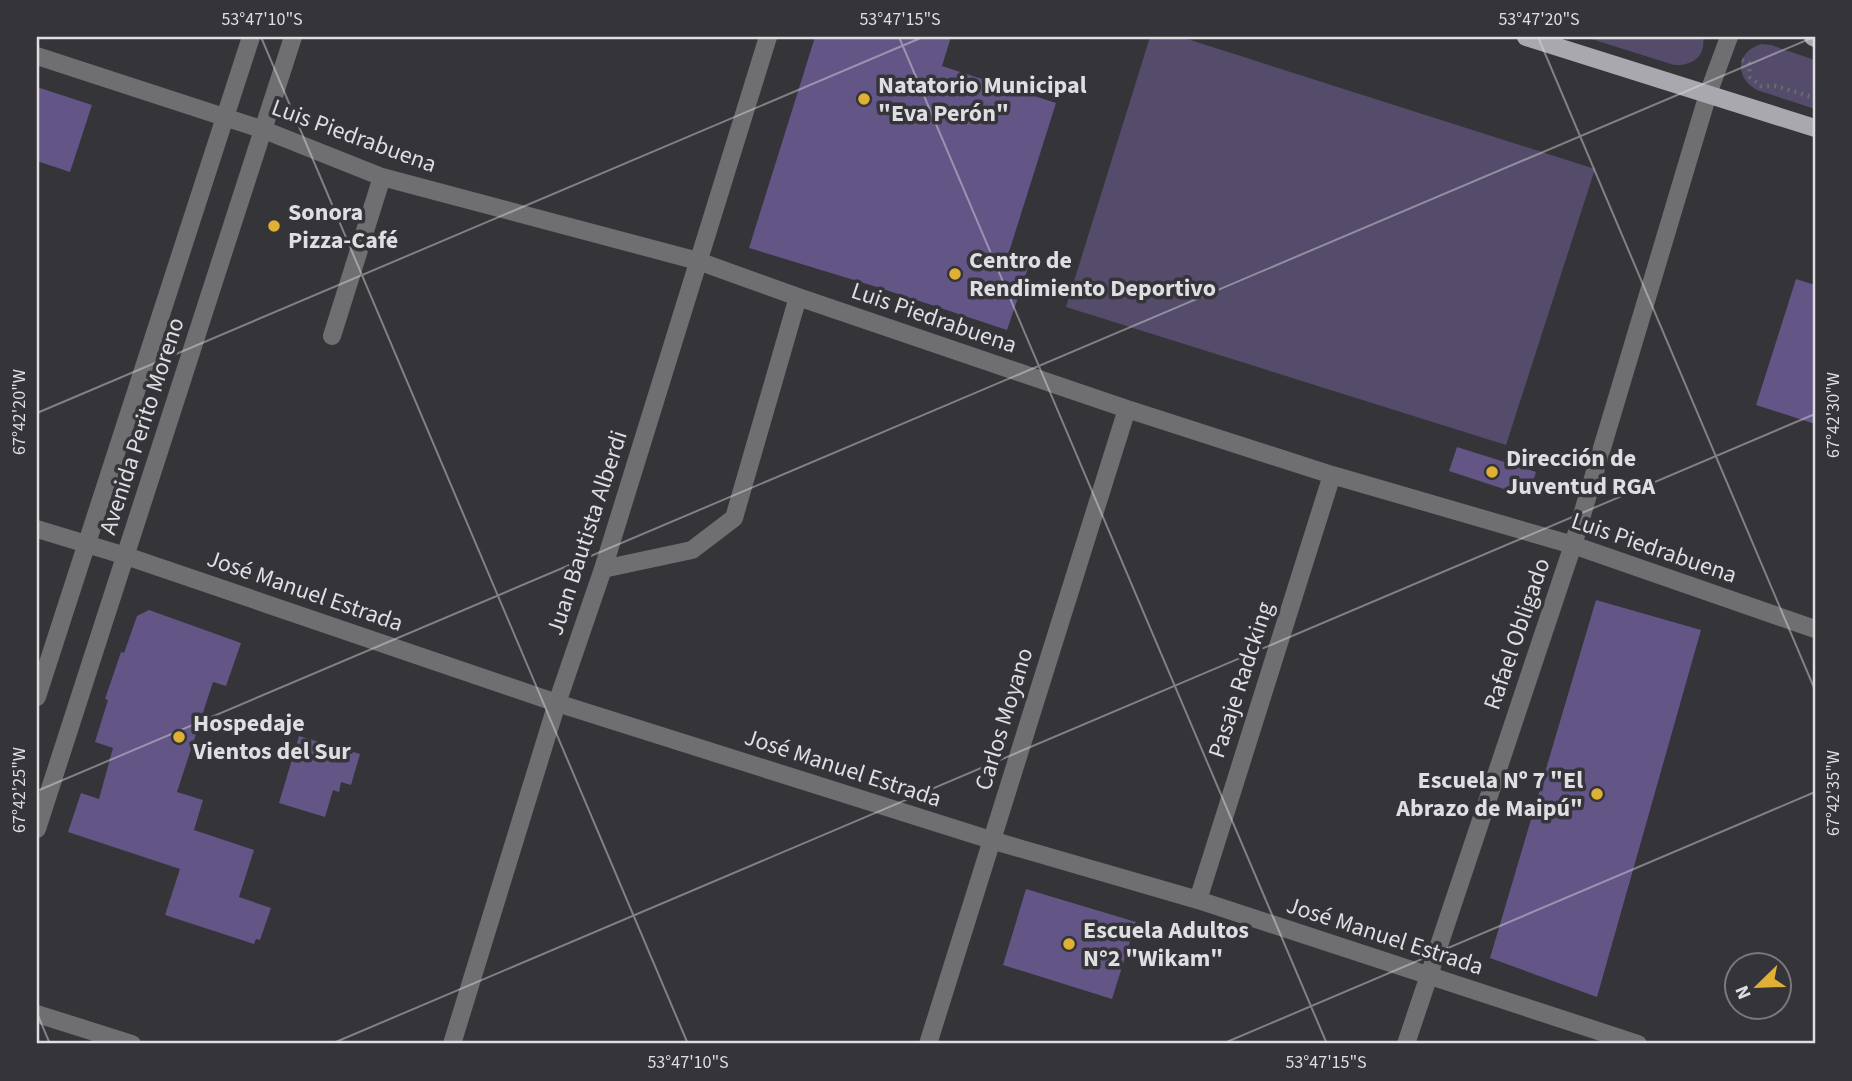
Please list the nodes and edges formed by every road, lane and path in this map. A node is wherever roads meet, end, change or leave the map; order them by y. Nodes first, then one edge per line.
1 (251, 37) edge
2 (293, 37) edge
3 (768, 37) edge
4 (1525, 37) edge
5 (1727, 44) edge
6 (37, 56) edge
7 (1708, 94) junction
8 (1815, 98) edge
9 (226, 117) junction
10 (1815, 128) edge
11 (264, 130) junction
12 (382, 177) junction
13 (698, 261) junction
14 (797, 297) junction
15 (331, 335) dead end
16 (1127, 409) junction
17 (1332, 475) junction
18 (37, 528) edge
19 (85, 543) junction
20 (1573, 545) junction
21 (126, 556) junction
22 (603, 569) junction
23 (1815, 629) edge
24 (37, 697) edge
25 (557, 703) junction
26 (37, 829) edge
27 (991, 840) junction
28 (1198, 900) junction
29 (1428, 976) junction
30 (37, 1014) edge
31 (132, 1044) edge
32 (452, 1044) edge
33 (928, 1044) edge
34 (1406, 1044) edge
35 (1638, 1044) edge

1 - 9 street, Avenida Perito Moreno
2 - 11 street, Avenida Perito Moreno
3 - 13 street, Juan Bautista Alberdi
4 - 7 main road
5 - 7 street, Rafael Obligado
5 - 8 path
6 - 9 street, Luis Piedrabuena
7 - 10 main road
7 - 20 street, Rafael Obligado
9 - 11 street, Luis Piedrabuena
9 - 19 street, Avenida Perito Moreno
11 - 12 street, Luis Piedrabuena
11 - 21 street, Avenida Perito Moreno
12 - 13 street, Luis Piedrabuena
12 - 15 street
13 - 14 street, Luis Piedrabuena
13 - 22 street, Juan Bautista Alberdi
14 - 16 street, Luis Piedrabuena
14 - 22 street
16 - 17 street, Luis Piedrabuena
16 - 27 street, Carlos Moyano
17 - 20 street, Luis Piedrabuena
17 - 28 street, Pasaje Radcking
18 - 19 street, José Manuel Estrada
19 - 21 street, José Manuel Estrada
19 - 24 street, Avenida Perito Moreno
20 - 23 street, Luis Piedrabuena
20 - 29 street, Rafael Obligado
21 - 25 street, José Manuel Estrada
21 - 26 street, Avenida Perito Moreno
22 - 25 street, Juan Bautista Alberdi
25 - 27 street, José Manuel Estrada
25 - 32 street, Juan Bautista Alberdi
27 - 28 street, José Manuel Estrada
27 - 33 street, Carlos Moyano
28 - 29 street, José Manuel Estrada
29 - 34 street, Rafael Obligado
29 - 35 street, José Manuel Estrada
30 - 31 street

